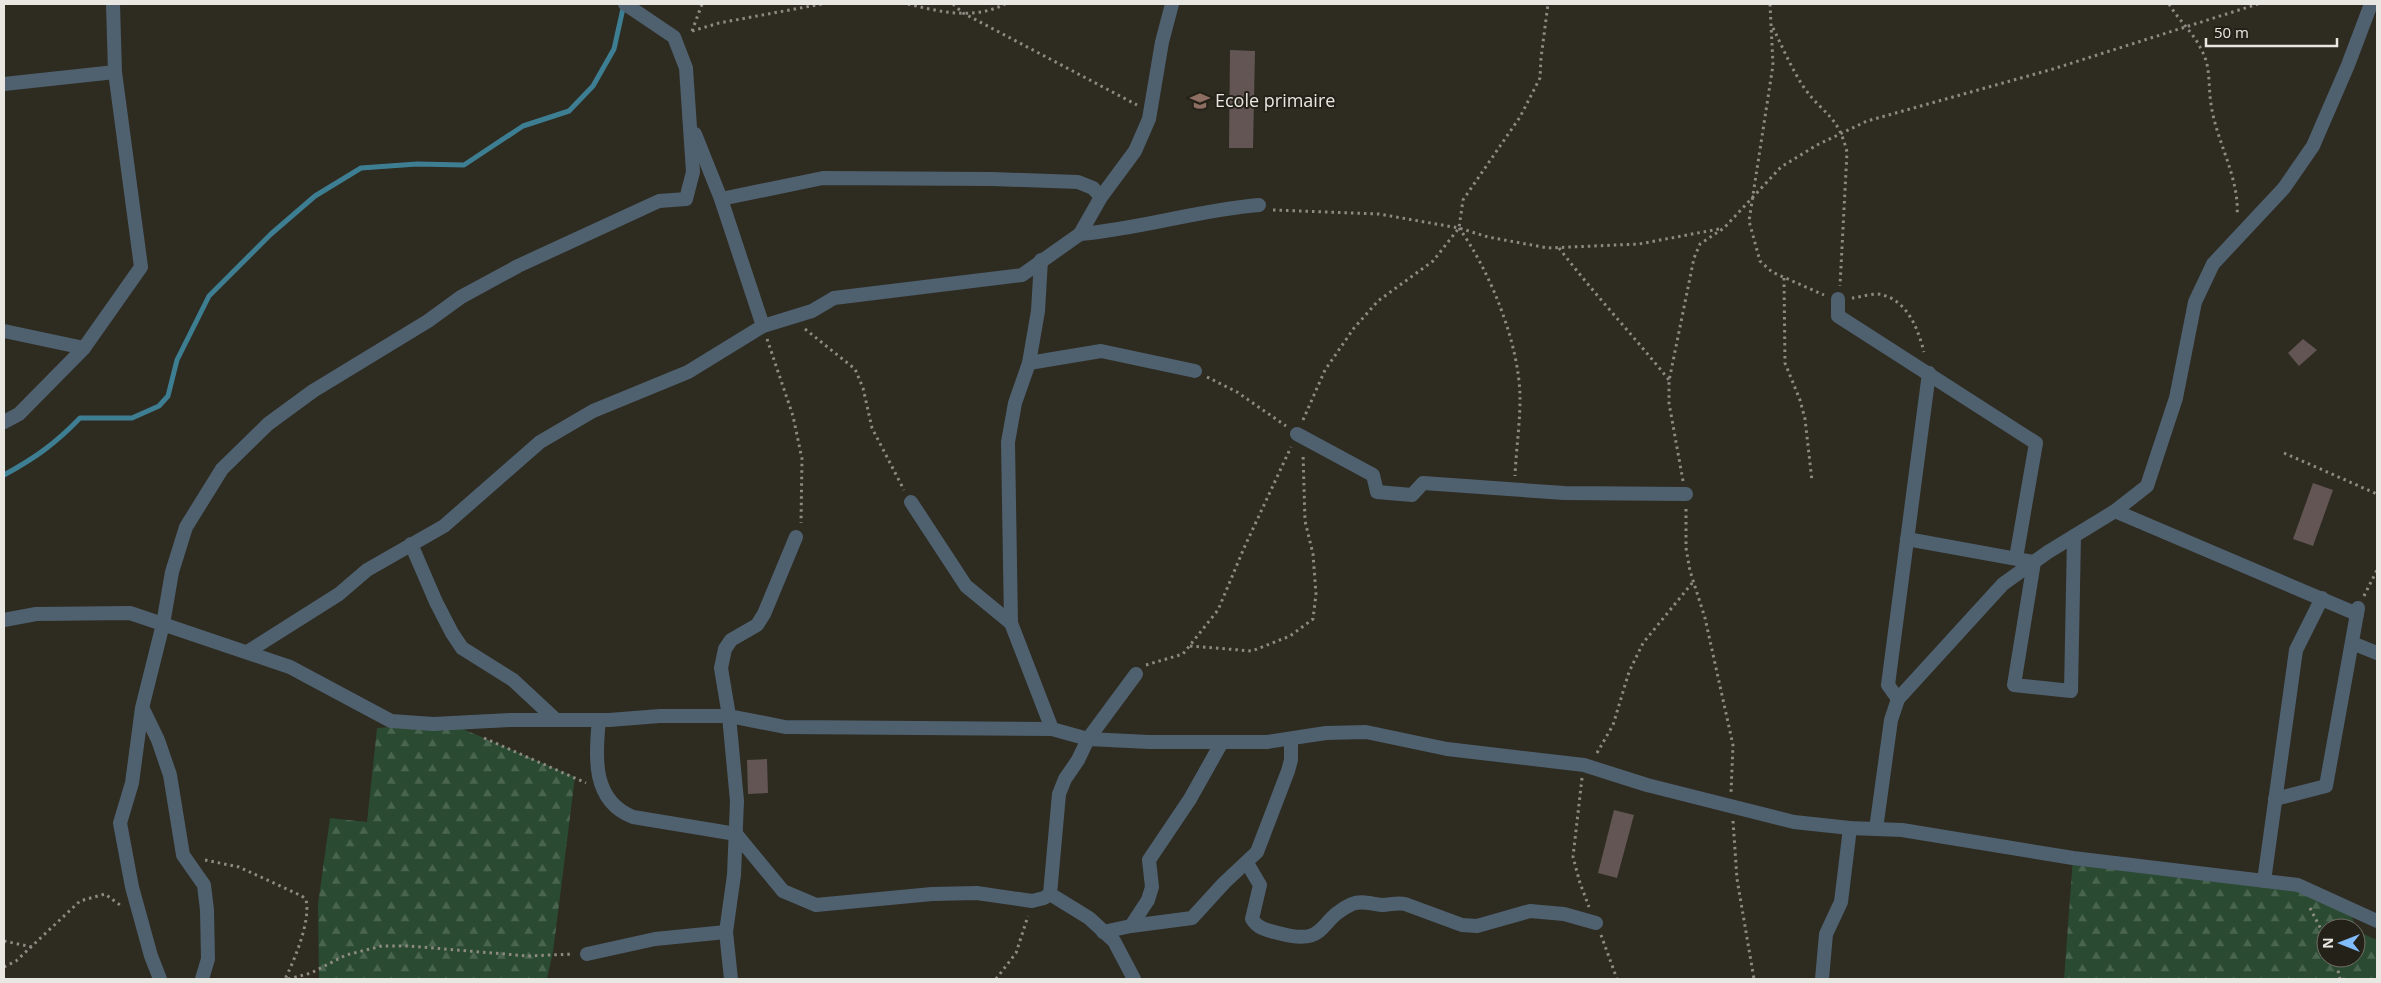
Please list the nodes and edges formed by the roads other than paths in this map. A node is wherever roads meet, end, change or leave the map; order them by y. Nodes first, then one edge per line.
1 (113, 4) edge
2 (626, 4) edge
3 (1172, 4) edge
4 (2371, 4) edge
5 (115, 72) junction
6 (4, 84) edge
7 (692, 128) junction
8 (1101, 197) junction
9 (721, 200) junction
10 (1259, 206) road end
11 (1080, 234) junction
12 (1041, 260) junction
13 (1838, 299) road end
14 (763, 326) junction
15 (4, 331) edge
16 (84, 348) junction
17 (1029, 363) junction
18 (1195, 371) road end
19 (1929, 373) junction
20 (4, 422) edge
21 (1297, 434) road end
22 (1686, 494) road end
23 (911, 502) road end
24 (2115, 511) junction
25 (2074, 536) junction
26 (796, 537) road end
27 (1907, 539) junction
28 (411, 544) junction
29 (2016, 558) junction
30 (2034, 562) junction
31 (2322, 598) junction
32 (4, 620) edge
33 (1011, 623) junction
34 (163, 624) junction
35 (2352, 643) junction
36 (249, 651) junction
37 (2377, 653) edge
38 (1136, 674) road end
39 (1898, 699) junction
40 (142, 708) junction
41 (729, 716) junction
42 (555, 719) junction
43 (599, 720) junction
44 (1052, 729) junction
45 (1088, 739) junction
46 (1291, 739) junction
47 (1222, 742) junction
48 (2275, 799) junction
49 (1850, 828) junction
50 (1876, 830) junction
51 (736, 834) junction
52 (1247, 863) junction
53 (2264, 881) junction
54 (1050, 894) junction
55 (2377, 921) edge
56 (1596, 923) dead end
57 (1131, 926) junction
58 (726, 932) junction
59 (1102, 932) junction
60 (587, 954) road end
61 (160, 979) edge
62 (202, 979) edge
63 (731, 979) edge
64 (1134, 979) edge
65 (1822, 979) edge

1 - 5 street
2 - 7 street
3 - 8 street
4 - 24 street
5 - 6 street
5 - 16 street
7 - 9 street
7 - 34 street
8 - 9 street
8 - 11 street
9 - 14 street
10 - 11 street
11 - 12 street
12 - 14 street
12 - 17 street
13 - 19 street
14 - 28 street
15 - 16 street
16 - 20 street
17 - 18 street
17 - 33 street
19 - 27 street
19 - 29 street
21 - 22 street
23 - 33 street
24 - 25 street
24 - 31 street
25 - 30 street
25 - 30 street
26 - 41 street
27 - 29 street
27 - 39 street
28 - 36 street
28 - 42 street
29 - 30 street
30 - 39 street
31 - 35 street
31 - 48 street
32 - 34 street
33 - 44 street
34 - 36 street
34 - 40 street
35 - 37 street
35 - 48 street
36 - 42 street
38 - 45 street
39 - 50 street
40 - 61 street
40 - 62 street
41 - 43 street
41 - 44 street
41 - 51 street
42 - 43 street
43 - 51 street
44 - 45 street
45 - 47 street
45 - 54 street
46 - 47 street
46 - 49 street
46 - 52 street
47 - 57 street
48 - 53 street
49 - 50 street
49 - 65 street
50 - 53 street
51 - 54 street
51 - 58 street
52 - 56 street
52 - 57 street
53 - 55 street
54 - 59 street
57 - 59 street
58 - 60 street
58 - 63 street
59 - 64 street

